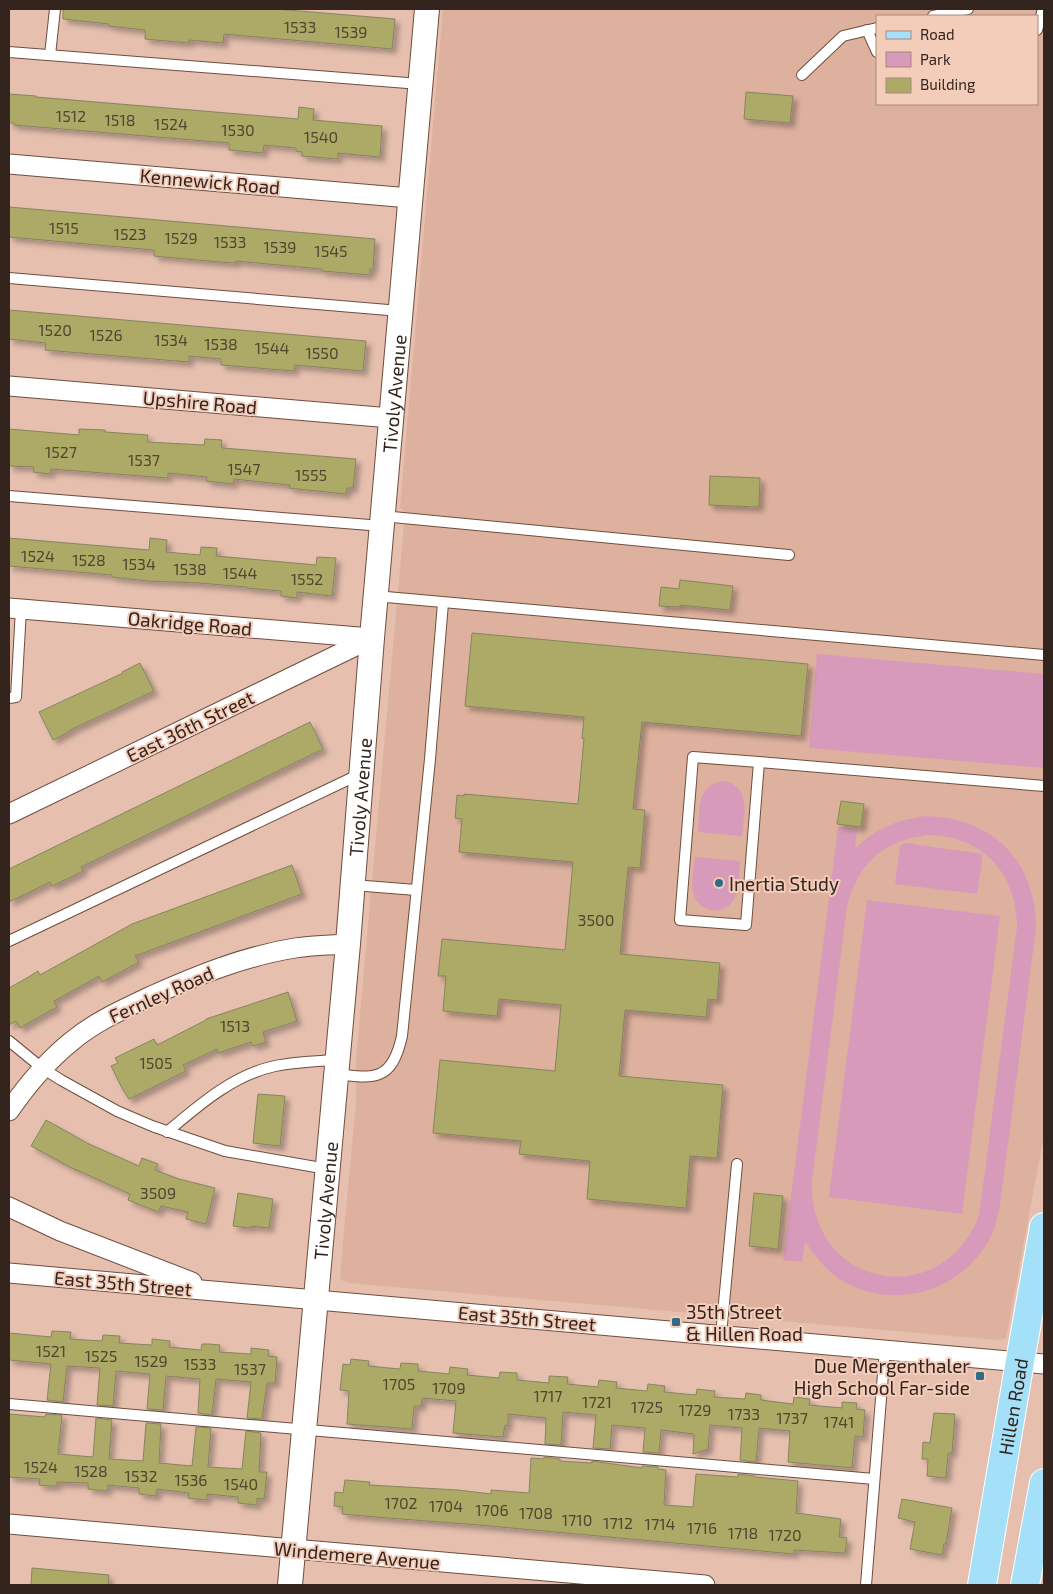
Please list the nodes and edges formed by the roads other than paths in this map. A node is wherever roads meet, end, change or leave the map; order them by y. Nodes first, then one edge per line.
1 (55, 9) edge
2 (427, 9) edge
3 (968, 9) edge
4 (1043, 9) edge
5 (938, 15) edge
6 (1038, 26) edge
7 (872, 29) edge
8 (876, 47) edge
9 (9, 52) edge
10 (50, 56) junction
11 (802, 75) dead end
12 (420, 84) junction
13 (9, 164) edge
14 (410, 198) junction
15 (9, 278) edge
16 (400, 311) junction
17 (9, 386) edge
18 (391, 418) junction
19 (9, 496) edge
20 (382, 521) junction
21 (789, 555) dead end
22 (376, 596) junction
23 (443, 603) junction
24 (15, 609) edge
25 (372, 638) junction
26 (1044, 655) edge
27 (9, 698) edge
28 (759, 762) junction
29 (362, 773) junction
30 (1044, 786) edge
31 (9, 814) edge
32 (353, 885) junction
33 (416, 890) junction
34 (9, 941) edge
35 (348, 944) junction
36 (9, 1041) edge
37 (336, 1067) junction
38 (42, 1068) junction
39 (9, 1111) edge
40 (167, 1132) junction
41 (737, 1164) dead end
42 (327, 1169) junction
43 (9, 1207) edge
44 (1044, 1227) edge
45 (9, 1273) edge
46 (214, 1291) junction
47 (315, 1300) junction
48 (721, 1335) junction
49 (885, 1349) junction
50 (1032, 1363) edge
51 (9, 1404) edge
52 (304, 1430) junction
53 (874, 1479) junction
54 (1044, 1483) edge
55 (9, 1524) edge
56 (293, 1549) junction
57 (290, 1585) edge
58 (705, 1585) edge
59 (866, 1585) edge
60 (982, 1585) edge
61 (1025, 1585) edge

1 - 10 lane
2 - 12 street, Tivoly Avenue
3 - 5 lane
4 - 6 lane
7 - 8 lane
7 - 11 lane
9 - 10 lane
10 - 12 lane
12 - 14 street, Tivoly Avenue
13 - 14 street, Kennewick Road
14 - 16 street, Tivoly Avenue
15 - 16 lane
16 - 18 street, Tivoly Avenue
17 - 18 street, Upshire Road
18 - 20 street, Tivoly Avenue
19 - 20 lane
20 - 21 lane
20 - 22 street, Tivoly Avenue
22 - 23 lane
22 - 25 street, Tivoly Avenue
23 - 26 lane
23 - 33 lane
24 - 25 street, Oakridge Road
24 - 27 lane
25 - 29 street, Tivoly Avenue
25 - 31 street, East 36th Street
28 - 28 lane
28 - 30 lane
29 - 32 street, Tivoly Avenue
29 - 34 lane
32 - 33 lane
32 - 35 street, Tivoly Avenue
33 - 37 lane
35 - 37 street, Tivoly Avenue
35 - 38 street, Fernley Road
36 - 38 lane
37 - 40 lane
37 - 42 street, Tivoly Avenue
38 - 39 street, Fernley Road
38 - 40 lane
40 - 42 lane
41 - 48 lane
42 - 47 street, Tivoly Avenue
43 - 46 street
44 - 50 main road, Hillen Road
45 - 46 street, East 35th Street
46 - 47 street, East 35th Street
47 - 48 street, East 35th Street
47 - 52 street, Tivoly Avenue
48 - 49 street, East 35th Street
49 - 50 street, East 35th Street
49 - 53 lane
50 - 60 main road, Hillen Road
51 - 52 lane
52 - 53 lane
52 - 56 street, Tivoly Avenue
53 - 59 lane
54 - 61 main road
55 - 56 street, Windemere Avenue
56 - 57 street, Tivoly Avenue
56 - 58 street, Windemere Avenue

